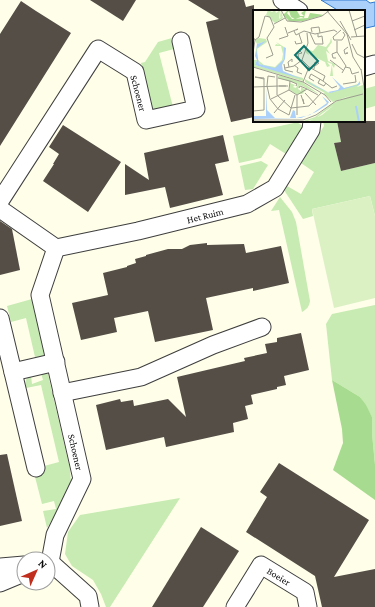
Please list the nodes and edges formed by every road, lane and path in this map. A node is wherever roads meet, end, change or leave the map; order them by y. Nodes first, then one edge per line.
1 (282, 0) edge
2 (297, 10) edge
3 (181, 41) dead end
4 (375, 64) edge
5 (365, 66) edge
6 (312, 122) edge
7 (0, 201) edge
8 (0, 209) edge
9 (56, 248) junction
10 (0, 318) edge
11 (262, 327) dead end
12 (56, 362) junction
13 (13, 372) junction
14 (62, 393) junction
15 (36, 468) dead end
16 (51, 551) edge
17 (16, 566) edge
18 (0, 567) edge
19 (56, 568) edge
20 (16, 576) edge
21 (0, 583) edge
22 (90, 607) edge
23 (235, 607) edge
24 (308, 607) edge

1 - 2 street
3 - 7 street, Schoener
4 - 5 street
6 - 9 street, Het Ruim
8 - 9 street
9 - 12 street, Schoener
10 - 13 street
11 - 14 street
12 - 13 street
12 - 14 street, Schoener
13 - 15 street
14 - 16 street, Schoener
17 - 18 street
19 - 22 street
20 - 21 street
23 - 24 street, Boeier

